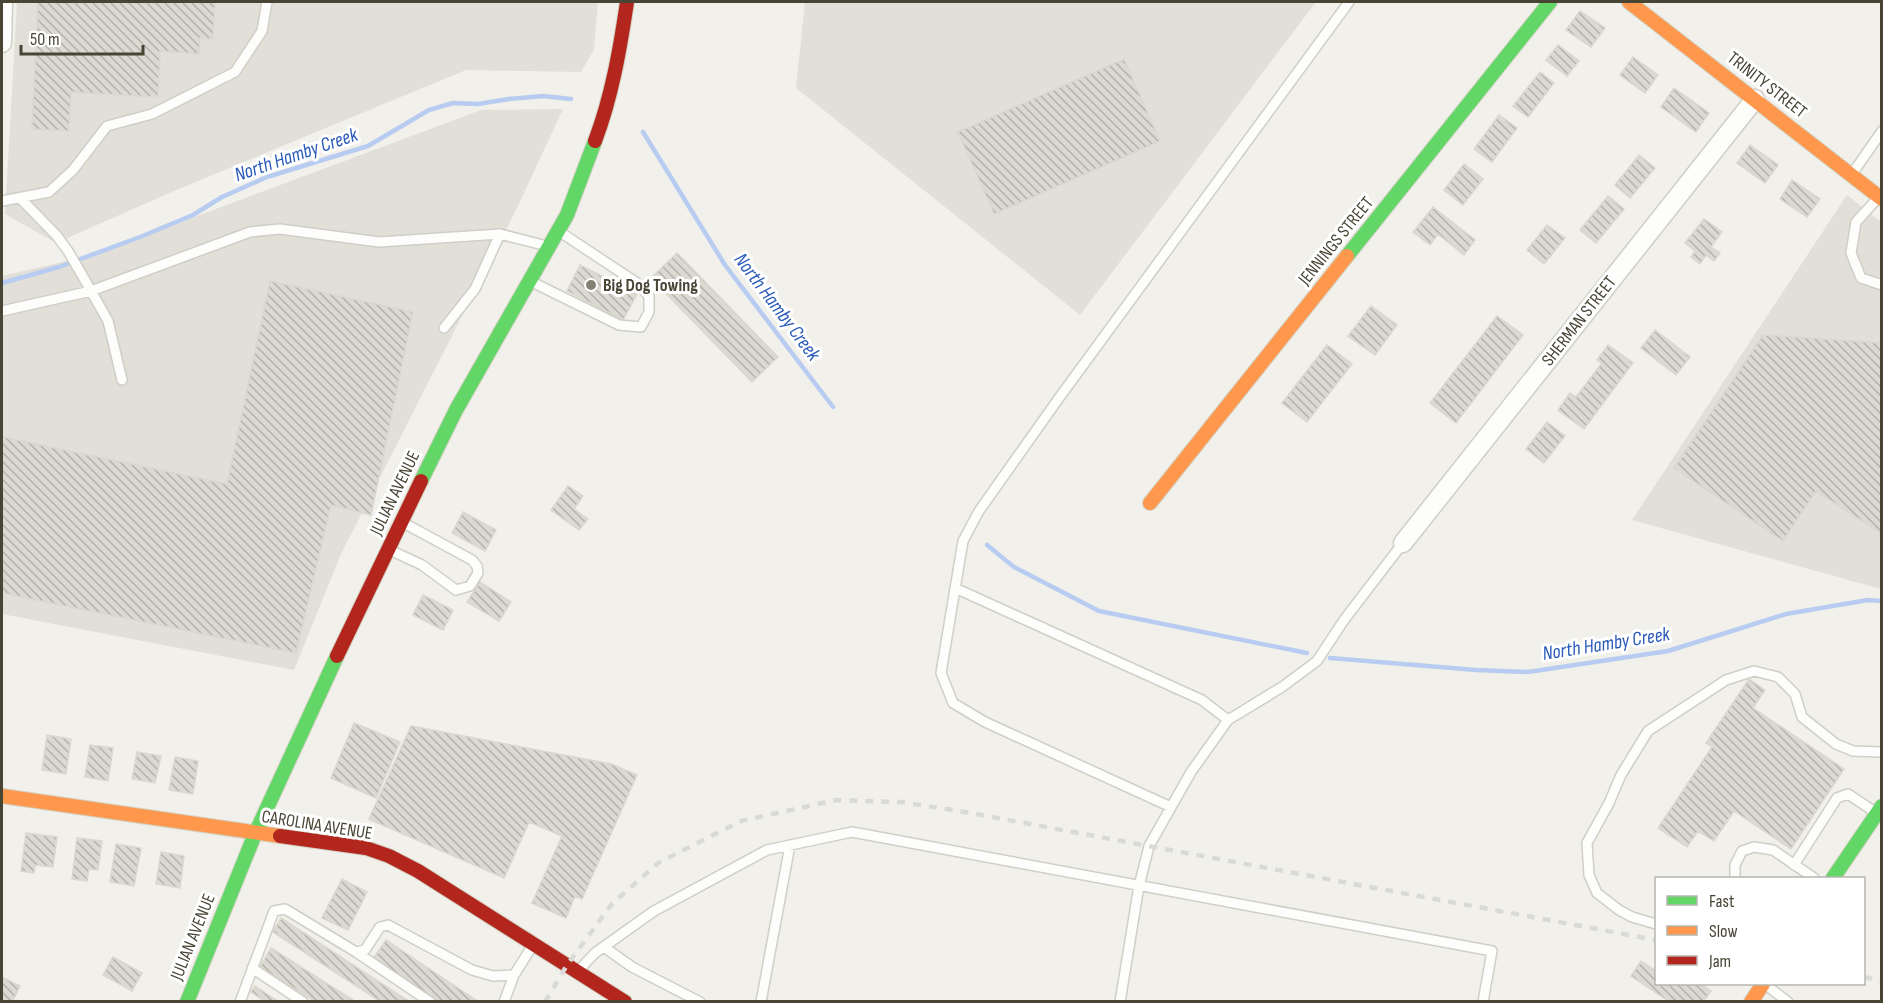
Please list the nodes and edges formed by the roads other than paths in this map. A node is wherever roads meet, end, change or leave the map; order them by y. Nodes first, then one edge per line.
1 (3, 2) edge
2 (267, 2) edge
3 (627, 2) edge
4 (1349, 2) edge
5 (1550, 2) edge
6 (1629, 2) edge
7 (2, 43) edge
8 (1755, 99) junction
9 (1881, 131) edge
10 (1852, 175) junction
11 (20, 198) junction
12 (1880, 198) edge
13 (2, 201) edge
14 (558, 231) junction
15 (500, 234) junction
16 (550, 246) junction
17 (530, 281) junction
18 (1881, 285) edge
19 (91, 291) junction
20 (2, 311) edge
21 (444, 328) dead end
22 (122, 380) dead end
23 (1150, 503) dead end
24 (402, 521) junction
25 (1403, 543) joint
26 (388, 549) junction
27 (955, 588) junction
28 (1228, 720) junction
29 (1881, 752) edge
30 (2, 796) edge
31 (1171, 807) junction
32 (1879, 810) edge
33 (255, 834) junction
34 (790, 844) junction
35 (1794, 865) junction
36 (1735, 877) edge
37 (1811, 877) edge
38 (1834, 877) edge
39 (1139, 886) junction
40 (1655, 924) edge
41 (534, 944) junction
42 (604, 947) junction
43 (356, 952) junction
44 (252, 968) junction
45 (578, 972) junction
46 (514, 975) junction
47 (1762, 985) edge
48 (1764, 985) edge
49 (187, 1002) edge
50 (240, 1002) edge
51 (303, 1002) edge
52 (430, 1002) edge
53 (504, 1002) edge
54 (625, 1002) edge
55 (700, 1002) edge
56 (761, 1002) edge
57 (1120, 1002) edge
58 (1483, 1002) edge
59 (1751, 1002) edge
60 (1788, 1002) edge

1 - 7 street
2 - 11 lane
3 - 14 street, JULIAN AVENUE
4 - 27 lane
5 - 23 street, JENNINGS STREET
6 - 8 street, TRINITY STREET
8 - 10 street, TRINITY STREET
8 - 25 street, SHERMAN STREET
9 - 10 lane
10 - 12 street, TRINITY STREET
11 - 13 lane
11 - 19 lane
12 - 18 lane
14 - 16 street, JULIAN AVENUE
14 - 17 lane
15 - 16 lane
15 - 19 lane
15 - 21 lane
16 - 17 street, JULIAN AVENUE
17 - 24 street, JULIAN AVENUE
19 - 20 lane
19 - 22 lane
24 - 26 street, JULIAN AVENUE
24 - 26 lane
25 - 28 lane
26 - 33 street, JULIAN AVENUE
27 - 28 lane
27 - 31 lane
28 - 31 lane
29 - 40 lane
30 - 33 street, CAROLINA AVENUE
31 - 39 lane
32 - 35 lane
32 - 38 street
33 - 41 street, CAROLINA AVENUE
33 - 49 street, JULIAN AVENUE
34 - 39 lane
34 - 42 lane
34 - 56 lane
35 - 36 lane
35 - 37 lane
39 - 57 lane
39 - 58 lane
41 - 45 street, CAROLINA AVENUE
41 - 46 lane
42 - 45 lane
42 - 55 lane
43 - 44 lane
43 - 46 lane
43 - 52 lane
44 - 50 lane
44 - 51 lane
45 - 54 street, CAROLINA AVENUE
46 - 53 lane
47 - 59 street
48 - 60 lane

